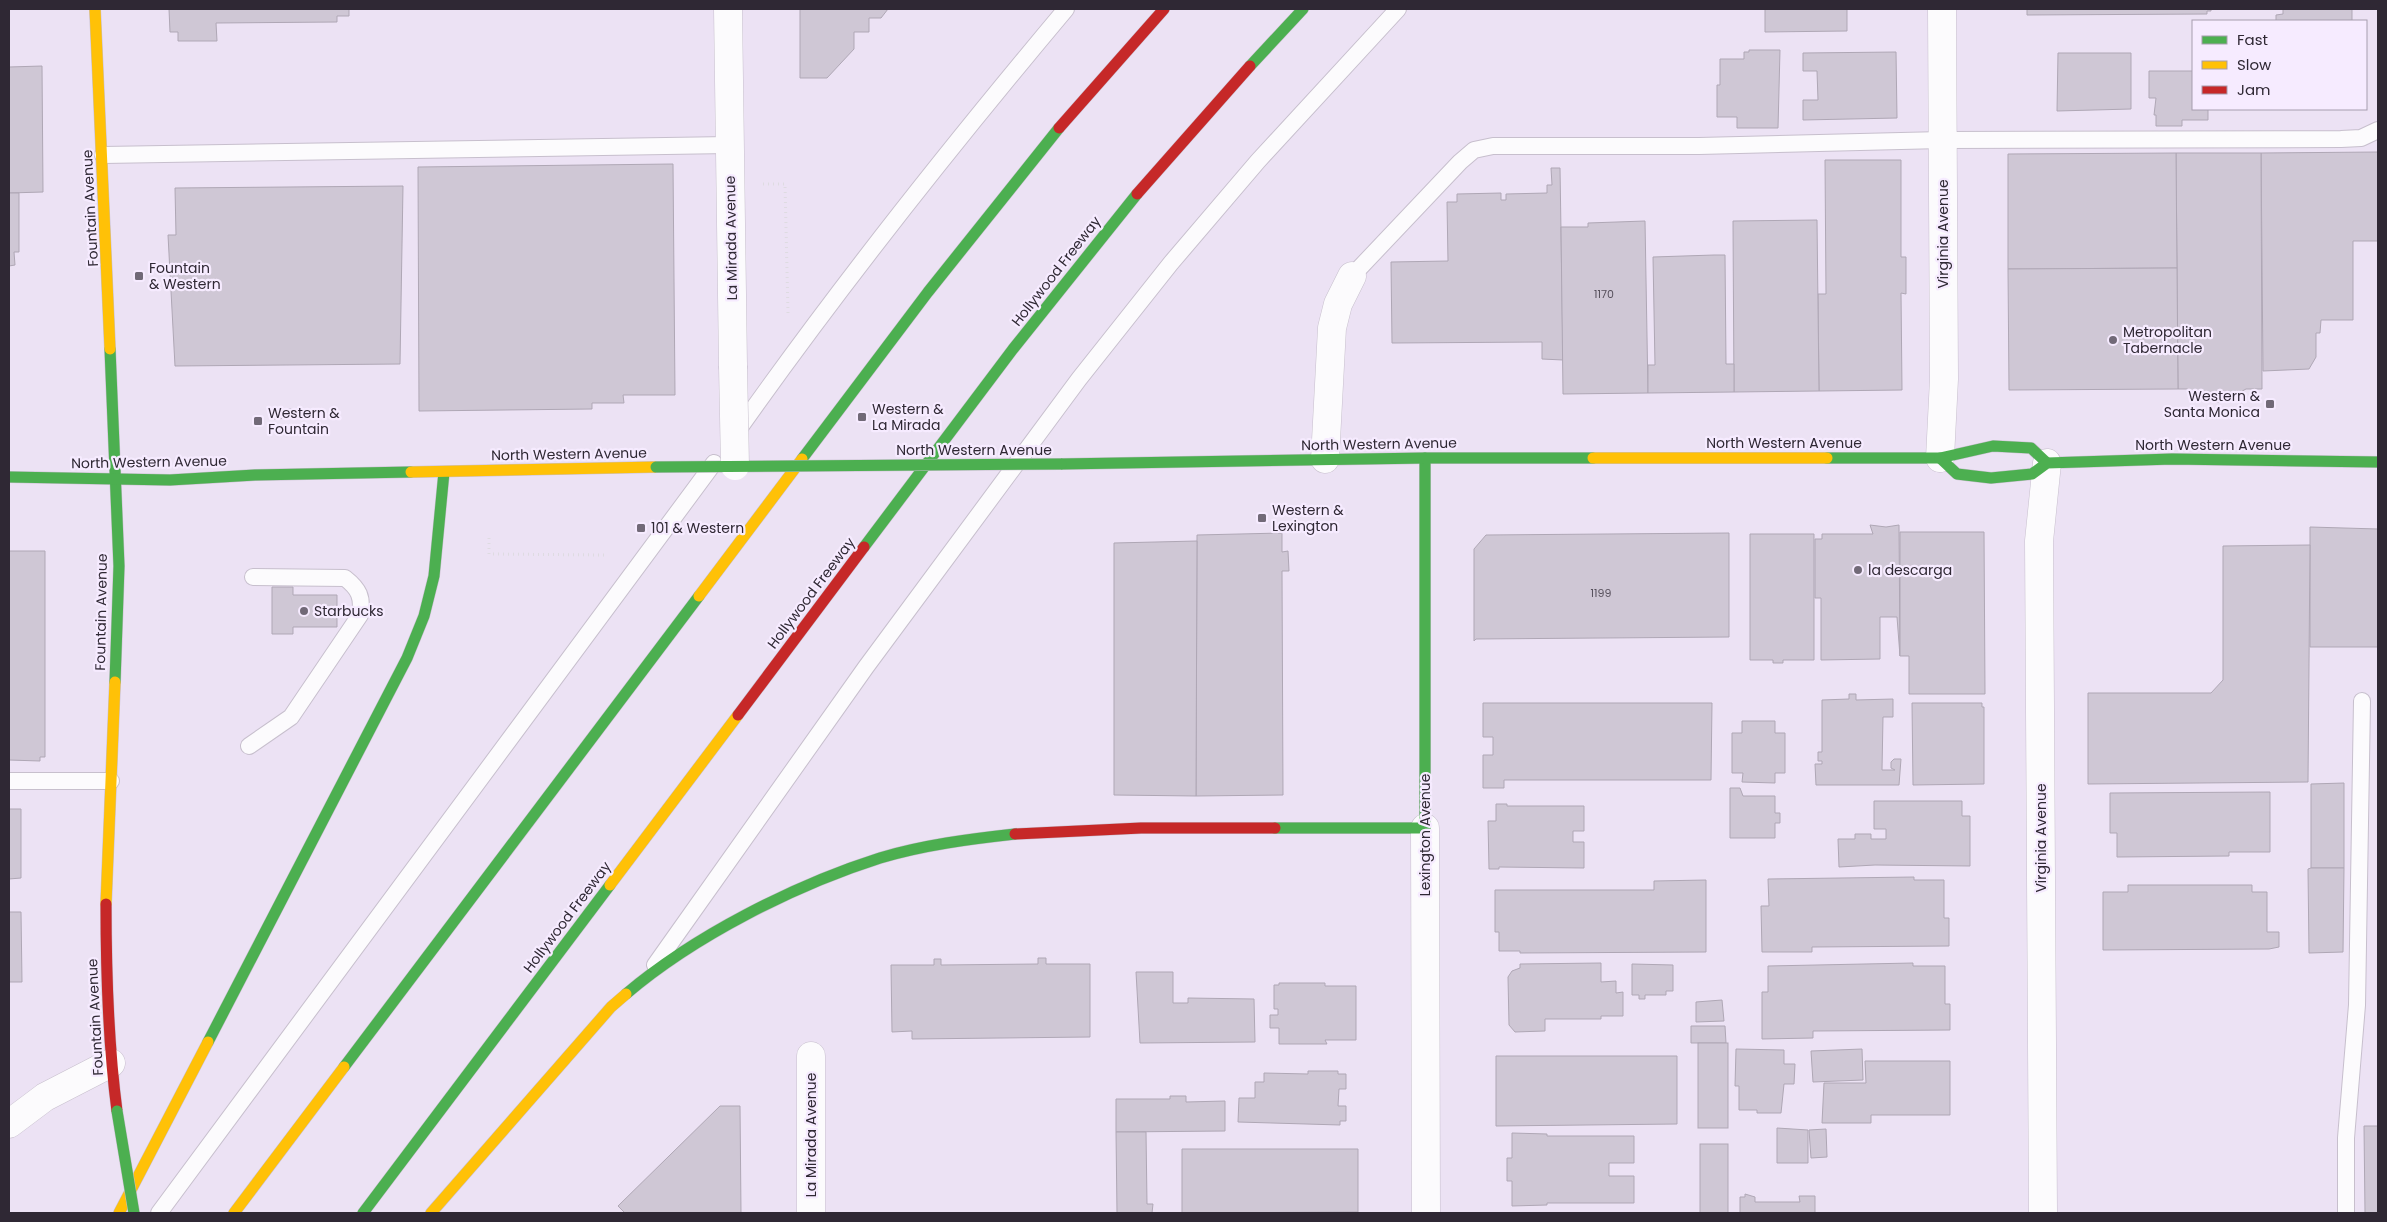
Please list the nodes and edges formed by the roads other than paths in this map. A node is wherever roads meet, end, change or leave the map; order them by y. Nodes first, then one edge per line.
1 (96, 9) edge
2 (728, 9) edge
3 (1066, 9) edge
4 (1164, 9) edge
5 (1303, 9) edge
6 (1398, 9) edge
7 (1942, 9) edge
8 (2378, 130) edge
9 (1942, 140) junction
10 (730, 145) junction
11 (102, 155) junction
12 (1352, 276) joint
13 (1425, 458) junction
14 (1940, 458) junction
15 (1325, 459) junction
16 (2378, 462) edge
17 (2047, 463) junction
18 (735, 466) junction
19 (444, 472) junction
20 (9, 477) edge
21 (117, 479) junction
22 (253, 577) dead end
23 (2362, 701) dead end
24 (249, 746) dead end
25 (9, 781) edge
26 (111, 781) junction
27 (1425, 828) junction
28 (646, 977) junction
29 (812, 1056) dead end
30 (111, 1063) junction
31 (9, 1124) edge
32 (119, 1213) edge
33 (134, 1213) edge
34 (159, 1213) edge
35 (234, 1213) edge
36 (363, 1213) edge
37 (431, 1213) edge
38 (811, 1213) edge
39 (1426, 1213) edge
40 (2043, 1213) edge
41 (2346, 1213) edge

1 - 11 main road, Fountain Avenue
2 - 10 street, La Mirada Avenue
3 - 34 lane
4 - 35 main road
5 - 36 main road, Hollywood Freeway
6 - 28 lane
7 - 9 street, Virginia Avenue
8 - 9 lane
9 - 12 lane
9 - 14 street, Virginia Avenue
10 - 11 lane
10 - 18 street, La Mirada Avenue, bridge
11 - 21 main road, Fountain Avenue
12 - 15 street
13 - 14 main road, North Western Avenue
13 - 15 main road, North Western Avenue
13 - 27 main road, Lexington Avenue
14 - 17 main road, North Western Avenue
14 - 17 main road, North Western Avenue
15 - 18 main road, North Western Avenue, bridge
16 - 17 main road, North Western Avenue
17 - 40 street, Virginia Avenue
18 - 19 main road, North Western Avenue, bridge
19 - 21 main road, North Western Avenue
19 - 32 main road
20 - 21 main road, North Western Avenue
21 - 26 main road, Fountain Avenue
22 - 24 lane
23 - 41 lane
25 - 26 lane
26 - 30 main road, Fountain Avenue
27 - 28 main road
27 - 39 street, Lexington Avenue
28 - 37 main road
29 - 38 street, La Mirada Avenue
30 - 31 street
30 - 33 main road, Fountain Avenue, bridge

